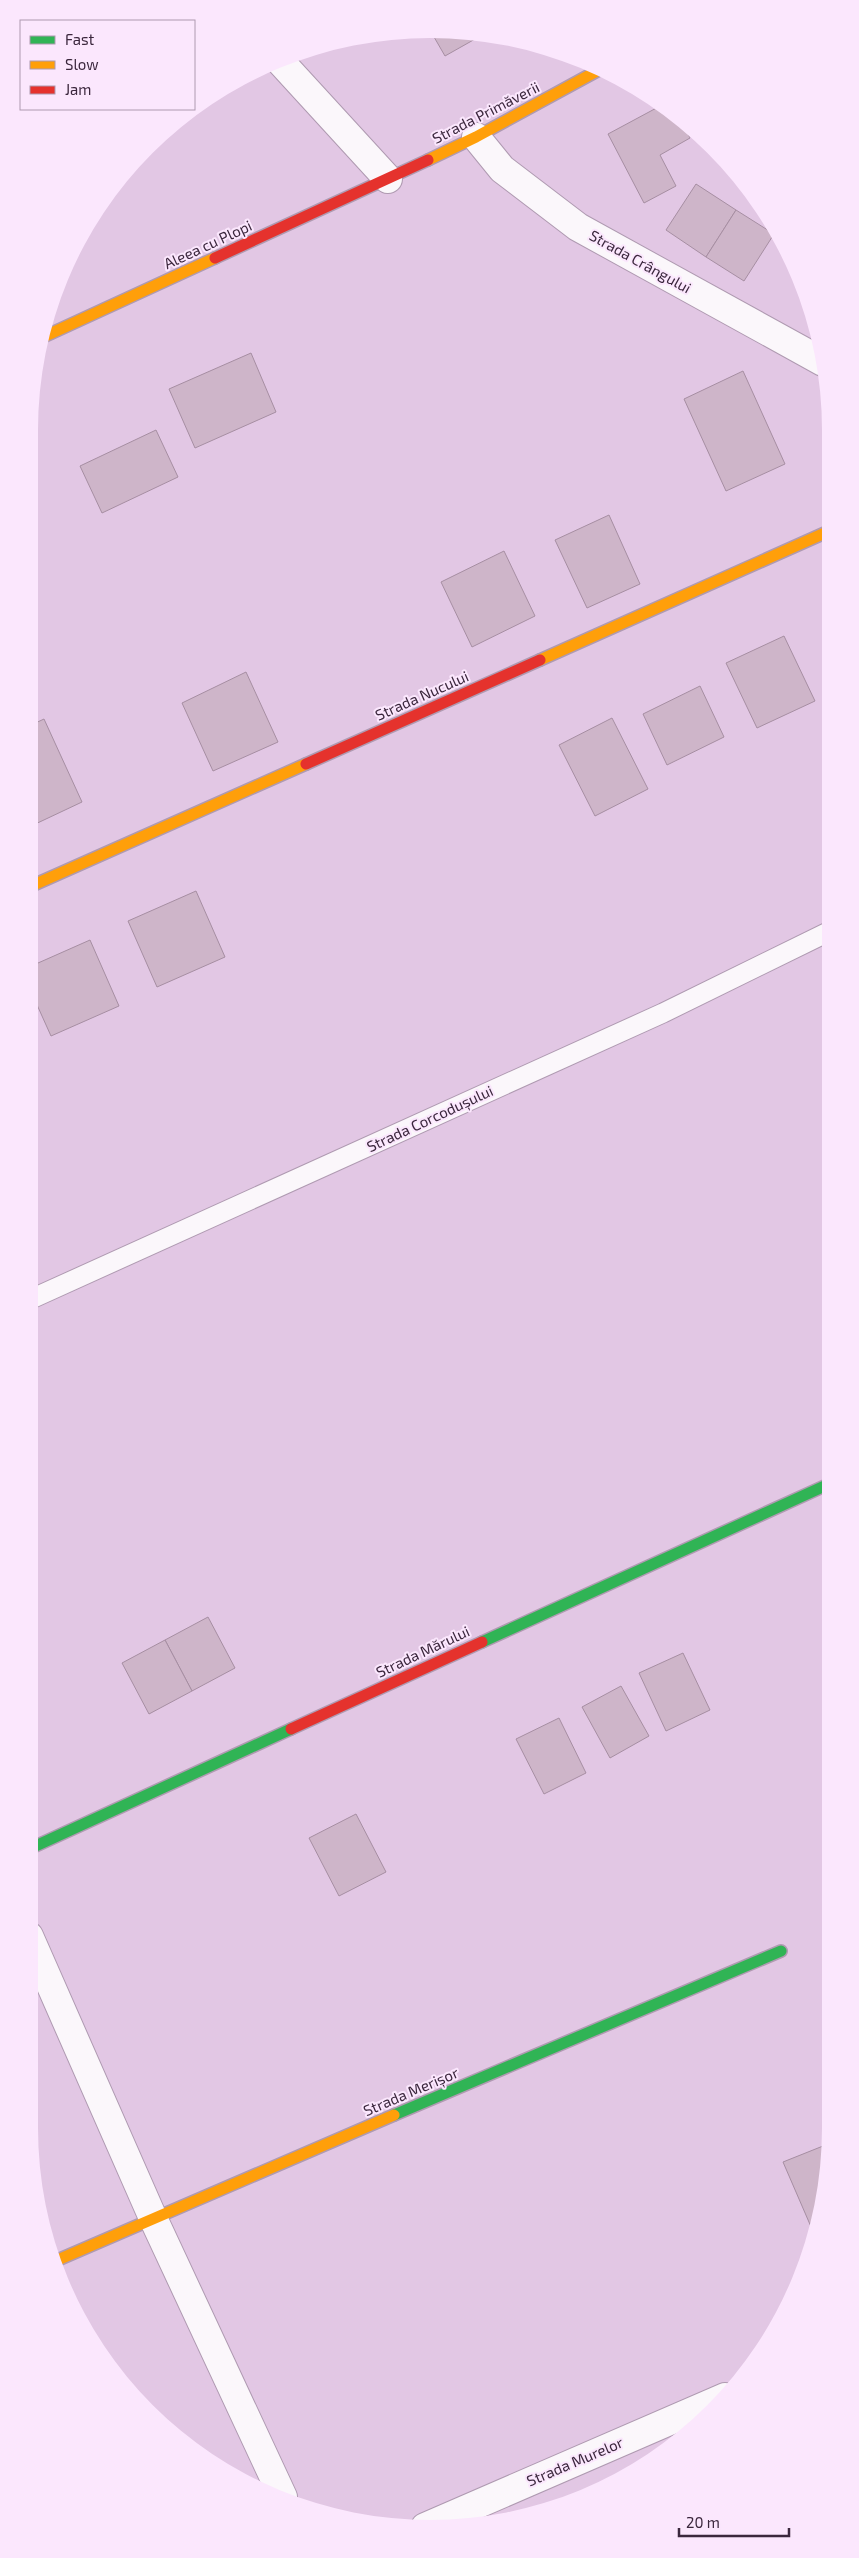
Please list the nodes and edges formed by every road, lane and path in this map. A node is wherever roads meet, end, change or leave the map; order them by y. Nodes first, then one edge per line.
1 (284, 65) edge
2 (594, 74) edge
3 (476, 137) junction
4 (388, 179) junction
5 (50, 334) edge
6 (815, 357) edge
7 (822, 534) edge
8 (38, 884) edge
9 (822, 935) edge
10 (38, 1296) edge
11 (822, 1487) edge
12 (38, 1845) edge
13 (782, 1951) dead end
14 (38, 1956) edge
15 (153, 2218) junction
16 (60, 2259) edge
17 (709, 2404) edge
18 (280, 2492) edge
19 (441, 2520) edge

1 - 4 street
2 - 3 street, Strada Primăverii
3 - 4 street, Strada Primăverii
3 - 6 street, Strada Crângului
4 - 5 street, Aleea cu Plopi
7 - 8 street, Strada Nucului
9 - 10 lane, Strada Corcodușului
11 - 12 street, Strada Mărului
13 - 15 street, Strada Merișor
14 - 15 street
15 - 16 street, Strada Merișor
15 - 18 street
17 - 19 street, Strada Murelor

